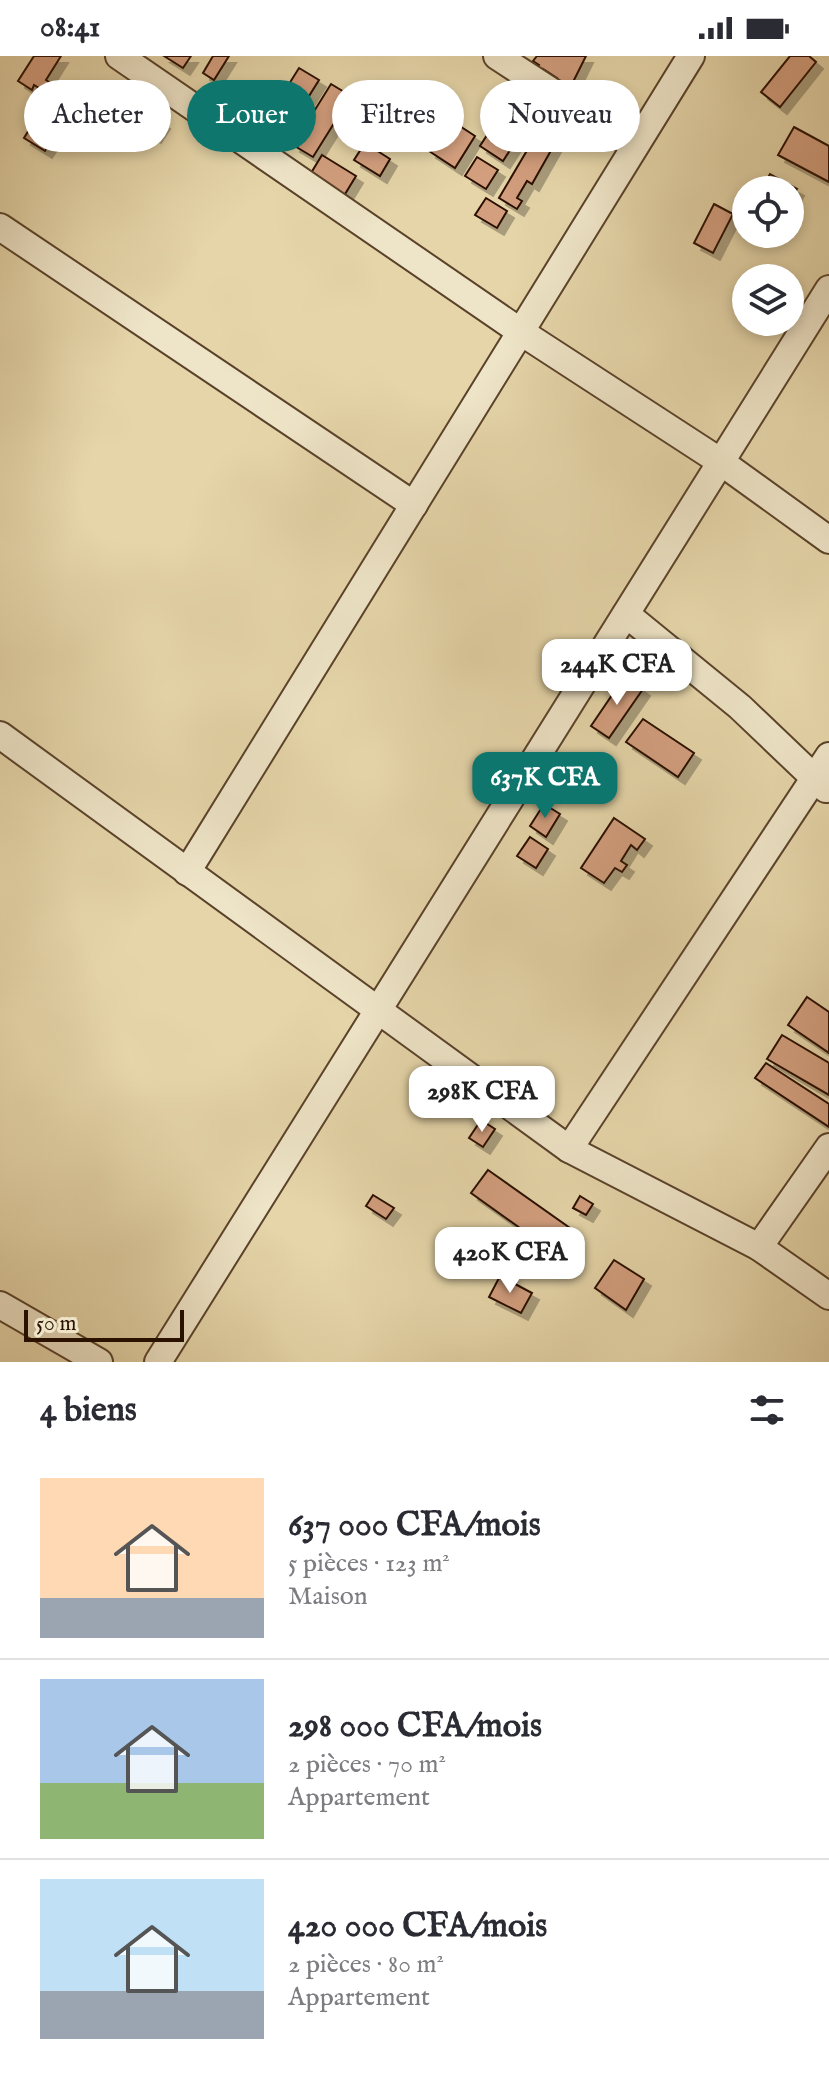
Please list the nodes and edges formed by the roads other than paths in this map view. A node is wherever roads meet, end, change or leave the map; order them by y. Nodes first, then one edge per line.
1 (119, 56) edge
2 (497, 56) edge
3 (691, 56) edge
4 (534, 80) edge
5 (640, 138) edge
6 (631, 152) edge
7 (0, 227) edge
8 (829, 289) edge
9 (521, 332) junction
10 (721, 462) junction
11 (414, 505) junction
12 (829, 540) edge
13 (626, 614) junction
14 (0, 735) edge
15 (829, 756) edge
16 (822, 786) edge
17 (187, 872) junction
18 (377, 1011) junction
19 (829, 1147) edge
20 (569, 1149) junction
21 (759, 1247) junction
22 (829, 1296) edge
23 (0, 1305) edge
24 (99, 1362) edge
25 (158, 1362) edge

1 - 9 street
2 - 4 street
3 - 5 street
6 - 9 street
7 - 11 street
8 - 10 street
9 - 10 street
9 - 11 street
10 - 12 street
10 - 13 street
11 - 17 street
13 - 16 street
13 - 18 street
14 - 17 street
15 - 16 street
16 - 20 street
17 - 18 street
18 - 20 street
18 - 25 street
19 - 21 street
20 - 21 street
21 - 22 street
23 - 24 street

